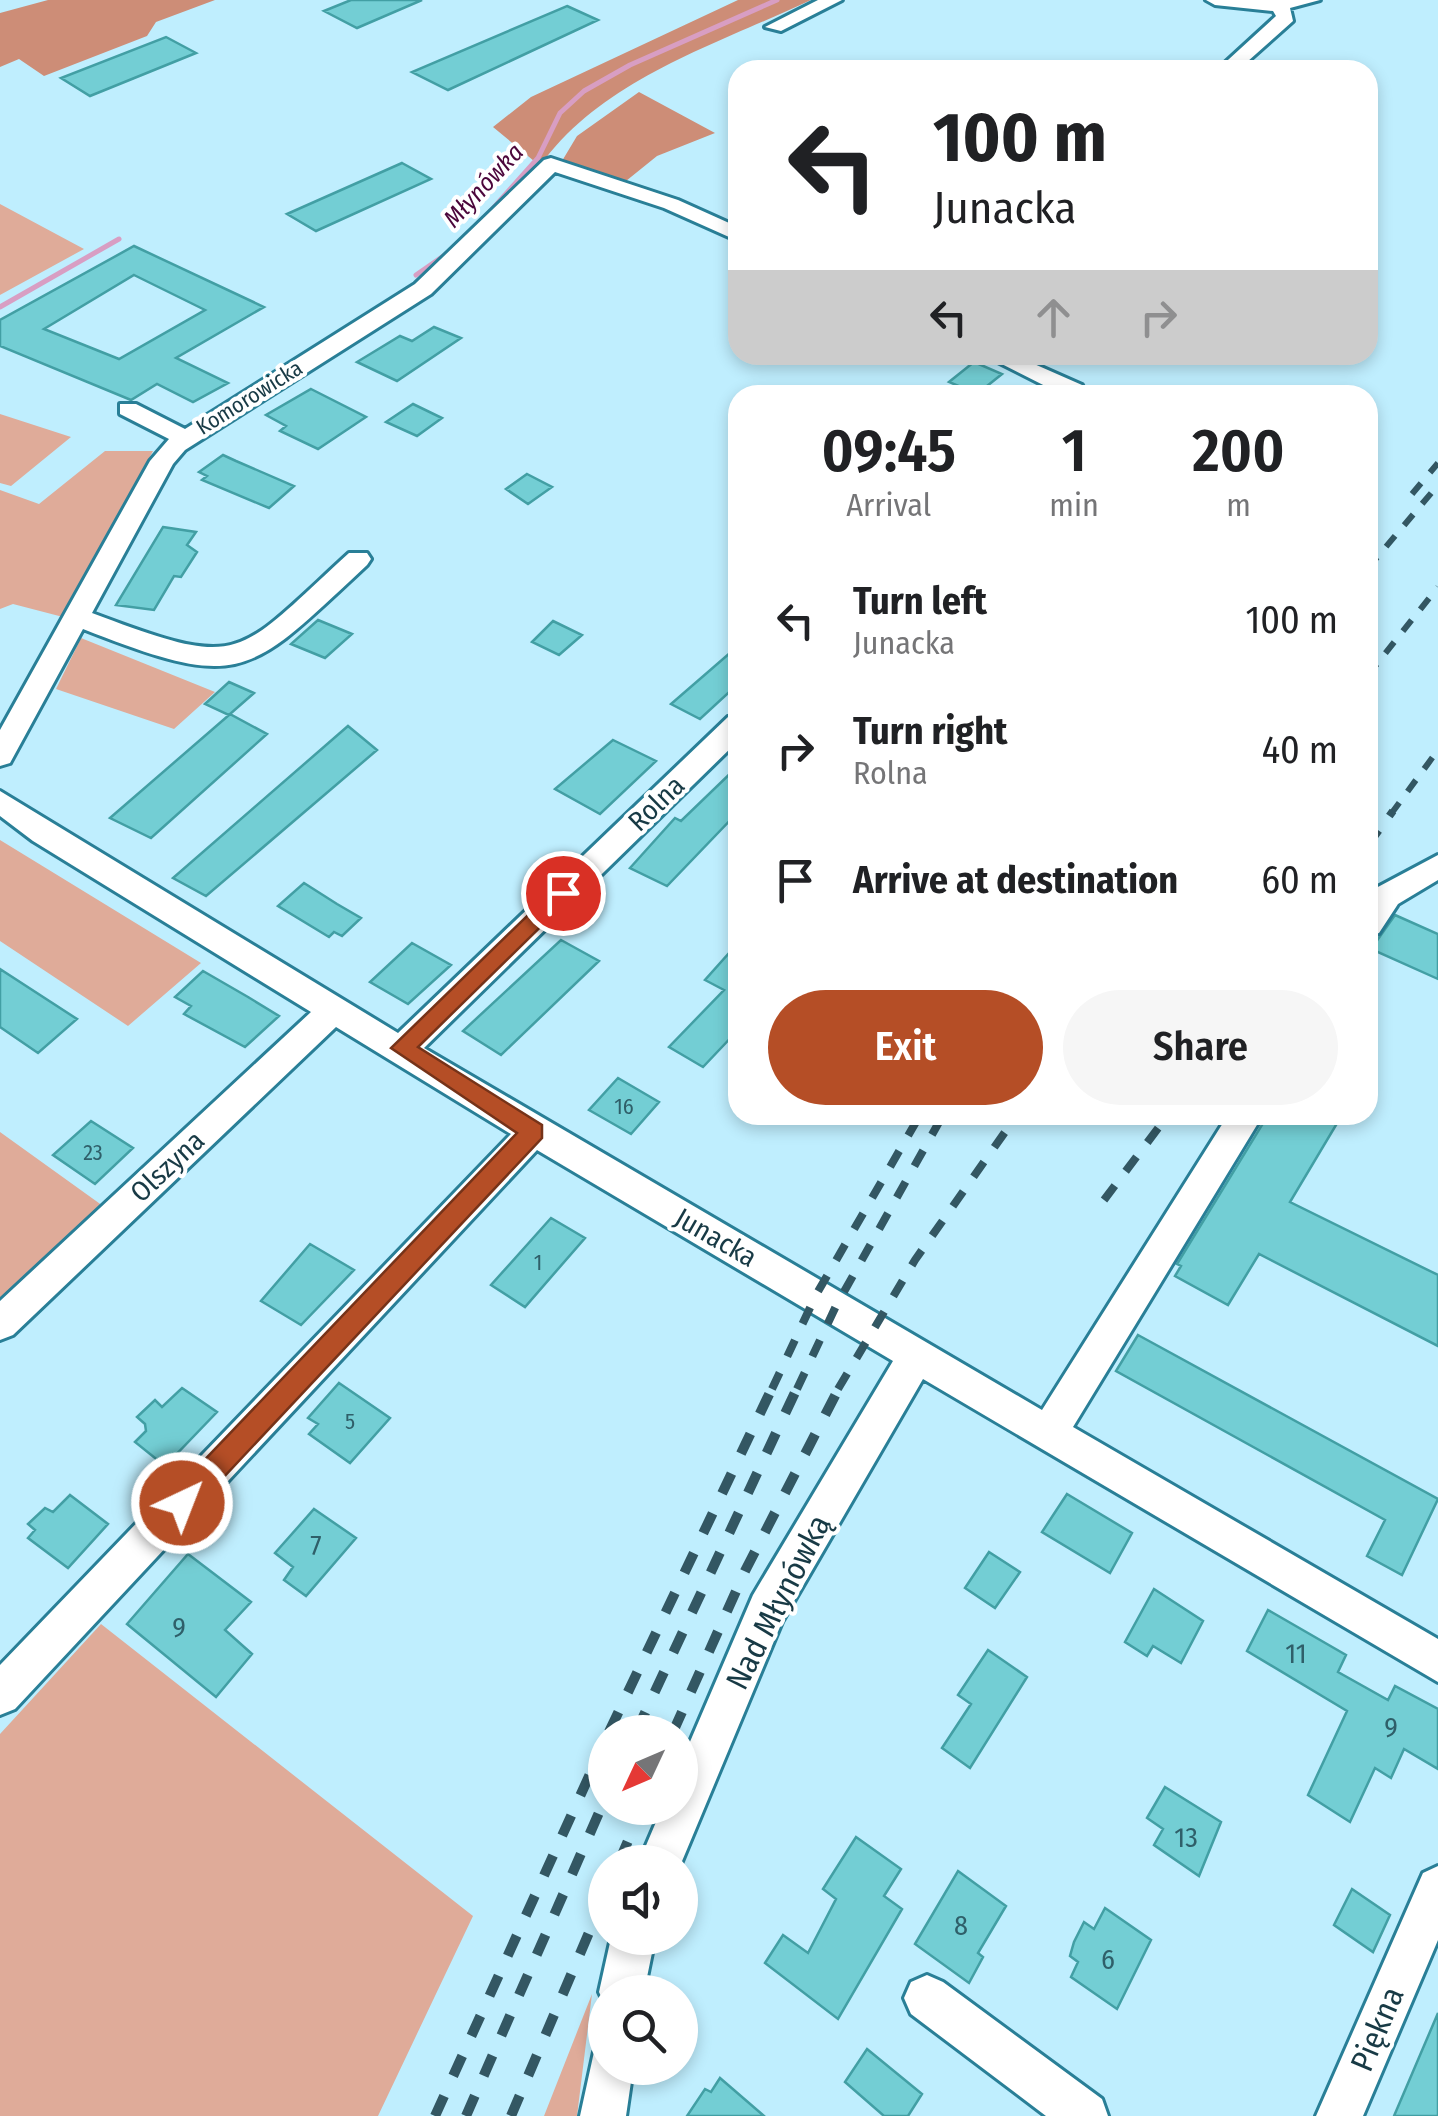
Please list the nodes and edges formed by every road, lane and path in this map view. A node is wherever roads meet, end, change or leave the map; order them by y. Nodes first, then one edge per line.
1 (832, 0) edge
2 (1214, 0) edge
3 (1311, 0) edge
4 (1280, 6) junction
5 (774, 26) dead end
6 (1237, 60) edge
7 (728, 230) edge
8 (1019, 365) edge
9 (1064, 385) edge
10 (107, 433) dead end
11 (184, 438) junction
12 (358, 559) dead end
13 (76, 617) junction
14 (728, 734) edge
15 (0, 756) edge
16 (0, 801) edge
17 (1438, 866) edge
18 (1378, 910) edge
19 (335, 1009) junction
20 (402, 1048) junction
21 (1240, 1125) edge
22 (534, 1131) junction
23 (0, 1324) edge
24 (918, 1353) junction
25 (1050, 1431) junction
26 (1438, 1662) edge
27 (0, 1695) edge
28 (667, 1845) edge
29 (1438, 1888) edge
30 (927, 1998) dead end
31 (608, 2085) edge
32 (603, 2116) edge
33 (1085, 2116) edge
34 (1339, 2116) edge

1 - 5 street
2 - 4 street
3 - 4 street
4 - 6 street
7 - 11 street, Komorowicka
8 - 9 street
10 - 11 street
11 - 13 street, Komorowicka
12 - 13 street
13 - 15 street, Komorowicka
14 - 20 street, Rolna
16 - 19 street, Junacka
17 - 18 street
19 - 20 street, Junacka
19 - 23 street, Olszyna
20 - 22 street, Junacka
21 - 25 street
22 - 24 street, Junacka
22 - 27 street
24 - 25 street, Junacka
24 - 28 street, Nad Młynówką
25 - 26 street, Junacka
29 - 34 street, Piękna
30 - 33 street
31 - 32 street

